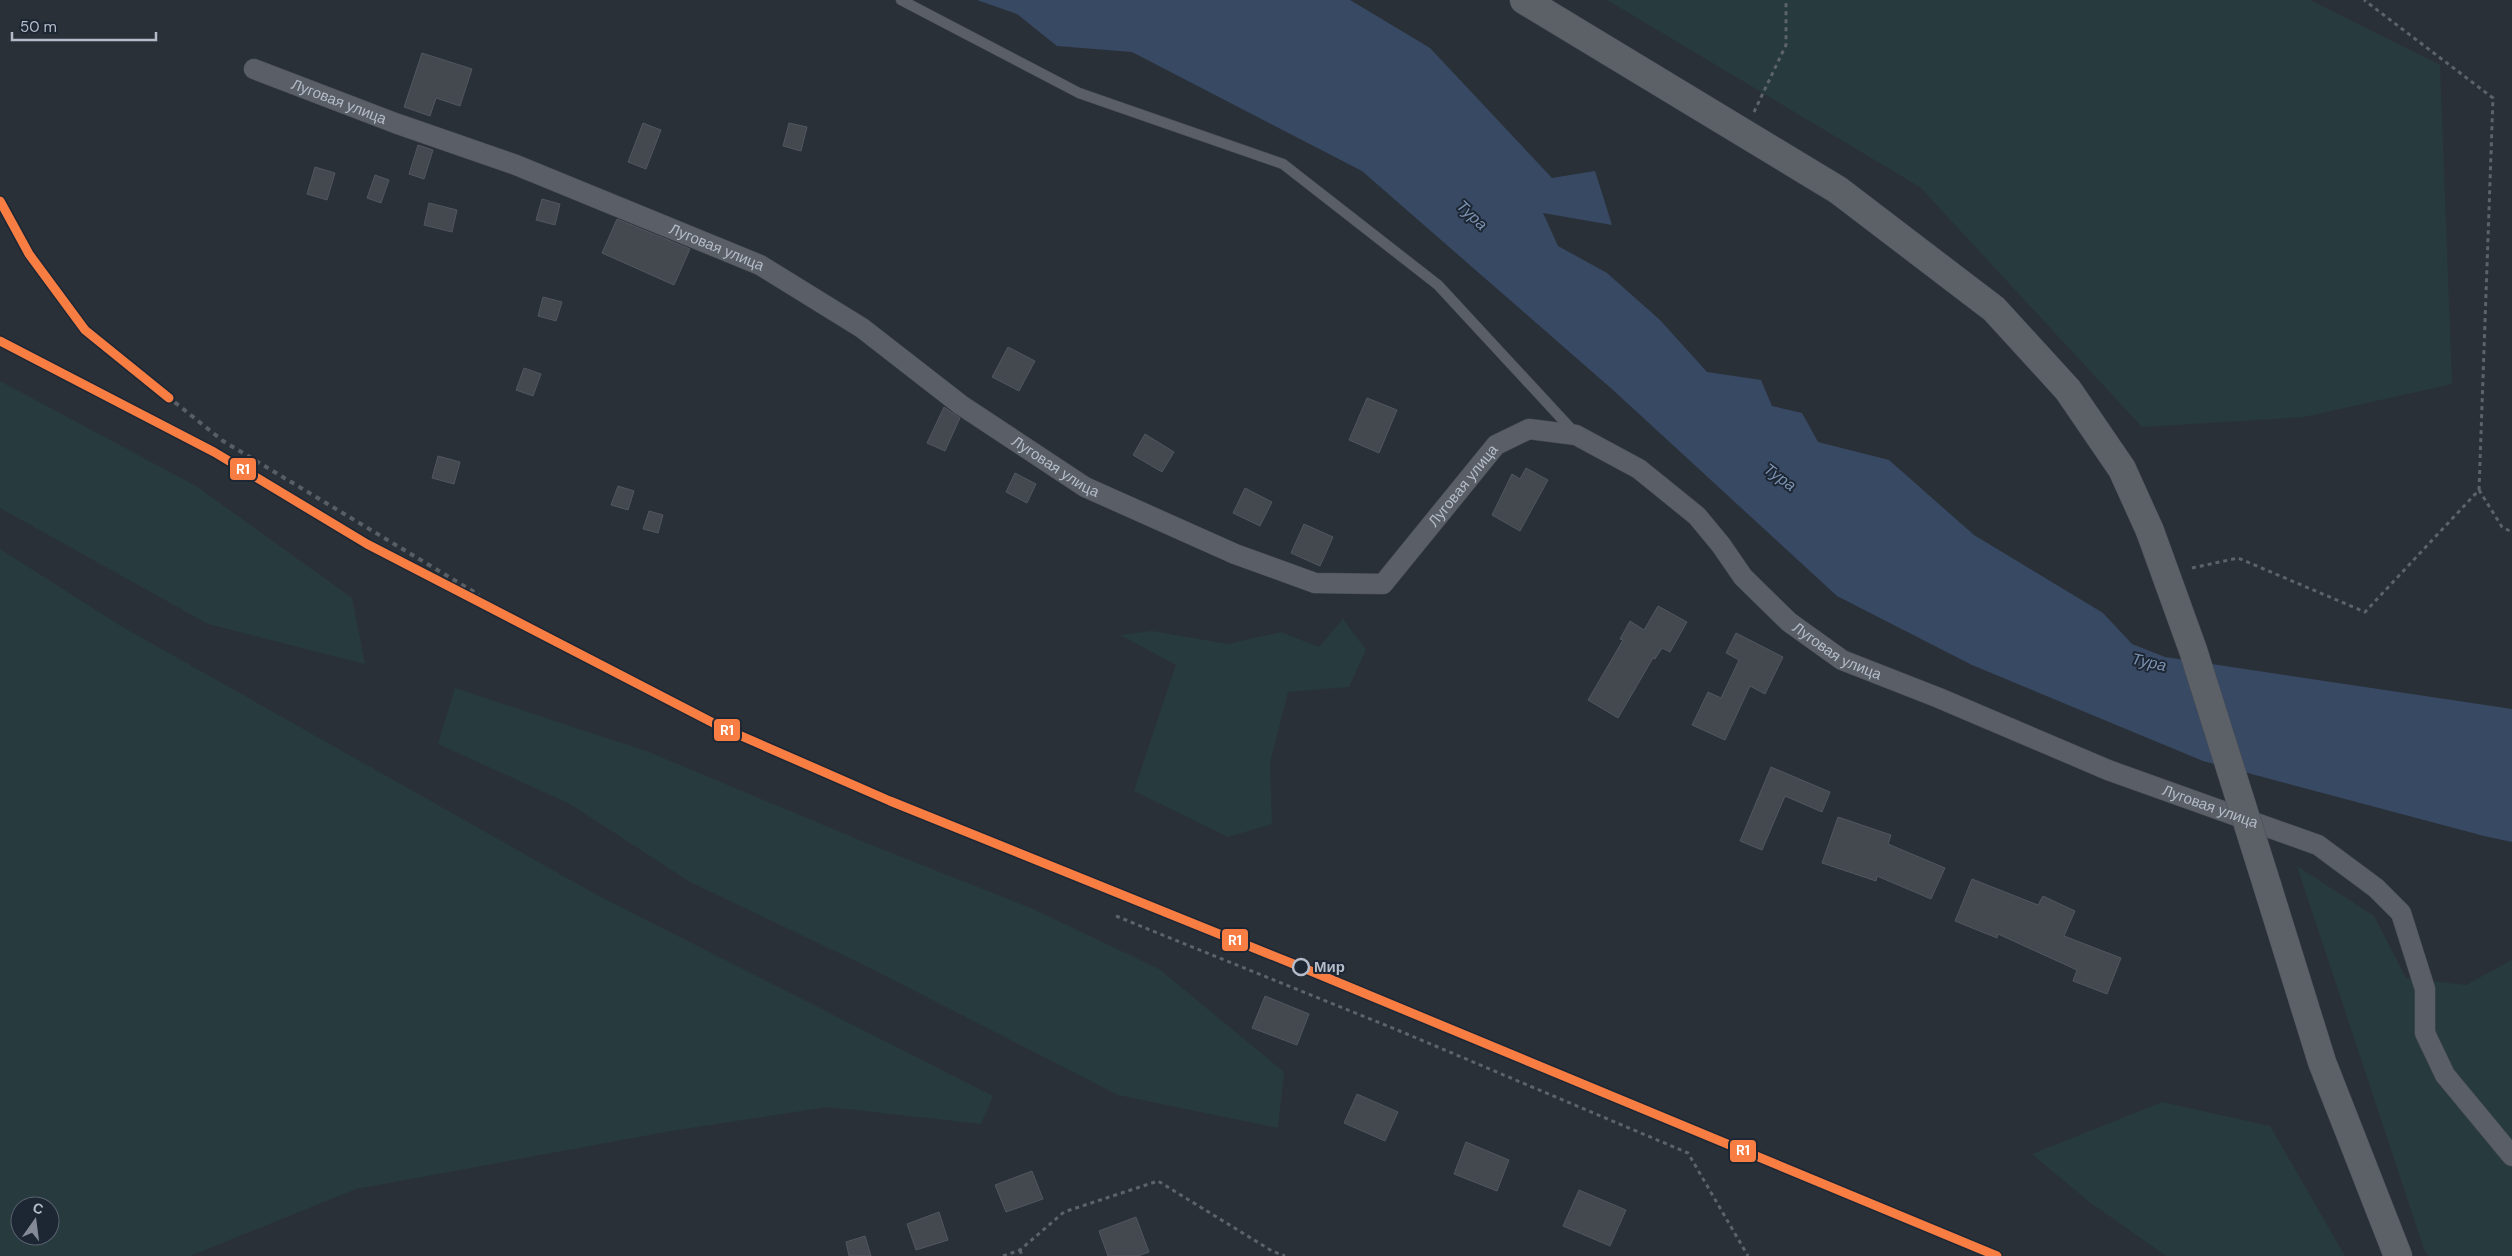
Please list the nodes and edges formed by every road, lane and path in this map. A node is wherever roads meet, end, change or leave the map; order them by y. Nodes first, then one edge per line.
1 (901, 0) edge
2 (1524, 0) edge
3 (1786, 0) edge
4 (2364, 0) edge
5 (254, 69) dead end
6 (1744, 132) junction
7 (1576, 435) junction
8 (2479, 490) junction
9 (2512, 532) edge
10 (2192, 568) dead end
11 (1116, 916) dead end
12 (2512, 1156) edge
13 (1020, 1250) junction
14 (1272, 1250) junction
15 (1003, 1256) edge
16 (1022, 1256) edge
17 (1273, 1256) edge
18 (1285, 1256) edge
19 (1748, 1256) edge
20 (2398, 1256) edge

1 - 7 lane
2 - 6 main road
3 - 6 path
4 - 8 path
5 - 7 street, Луговая улица
6 - 20 main road, bridge
7 - 12 street, Луговая улица
8 - 9 path
8 - 10 path
11 - 19 path
13 - 14 path
13 - 15 path
13 - 16 path
14 - 17 path
14 - 18 path

